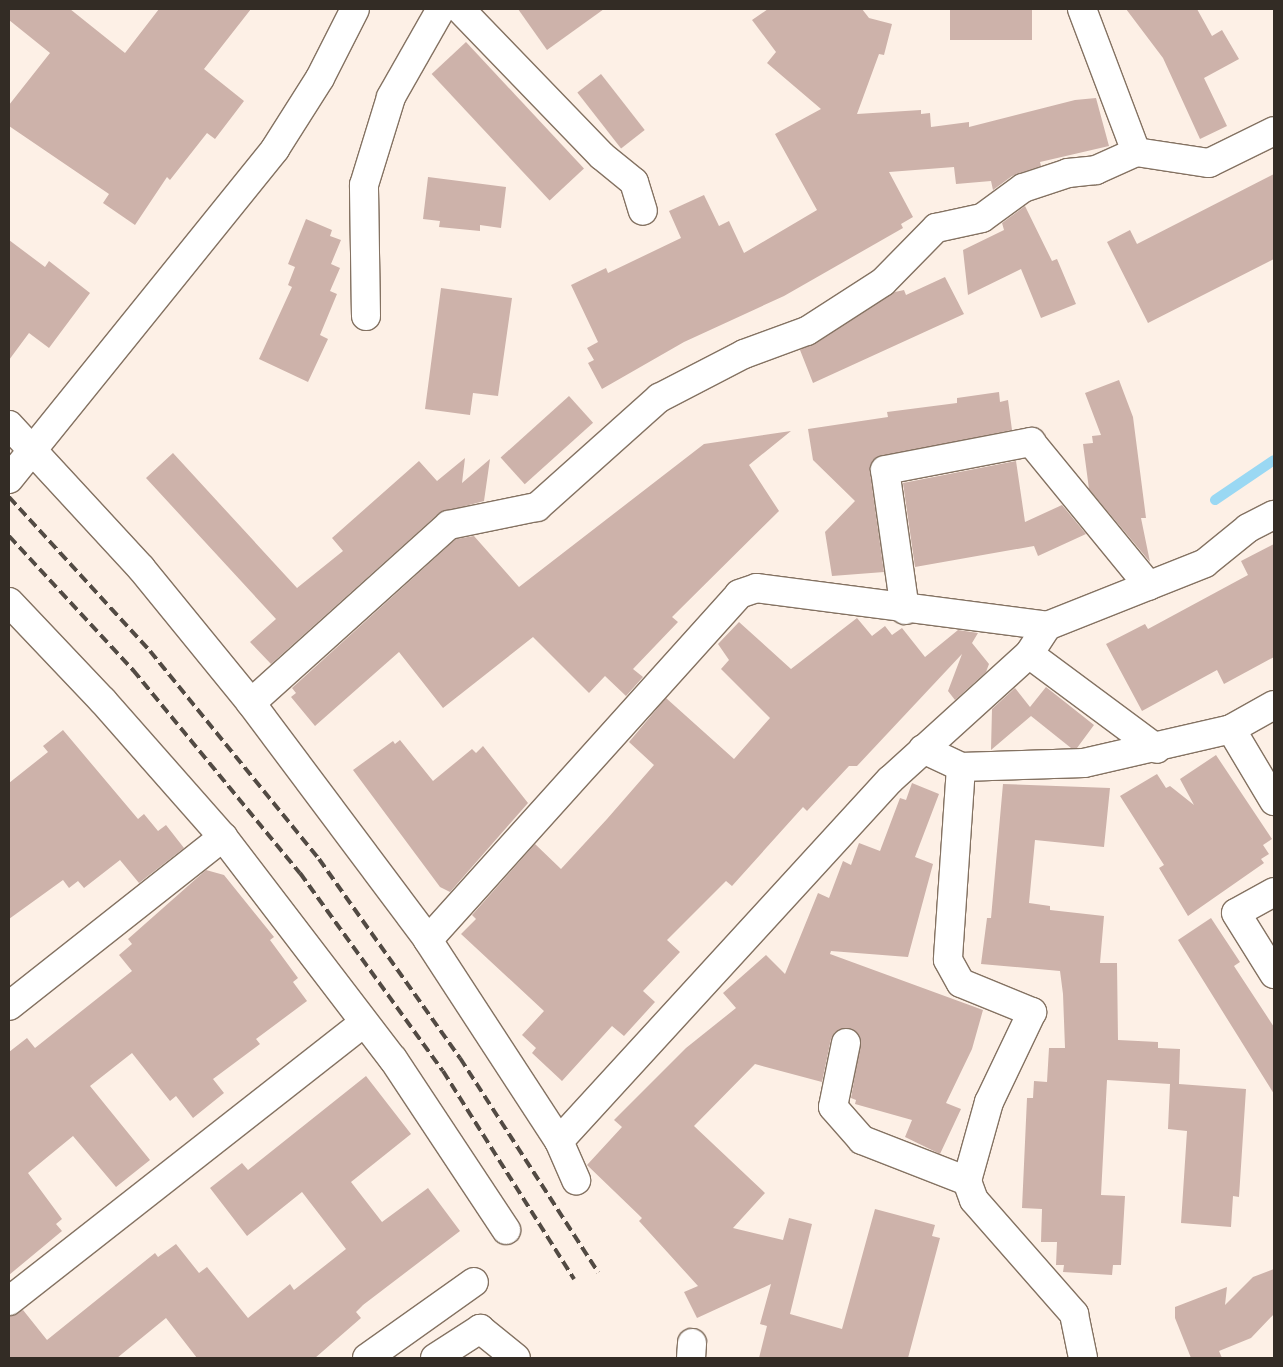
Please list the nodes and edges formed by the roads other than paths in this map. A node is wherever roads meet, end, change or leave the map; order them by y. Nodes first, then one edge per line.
1 (355, 9) edge
2 (441, 9) edge
3 (460, 9) edge
4 (1082, 9) edge
5 (1274, 131) edge
6 (1136, 152) junction
7 (644, 211) dead end
8 (366, 316) dead end
9 (9, 426) edge
10 (22, 463) edge
11 (1274, 515) edge
12 (1149, 586) junction
13 (9, 602) edge
14 (905, 610) junction
15 (1047, 626) junction
16 (1029, 654) junction
17 (251, 703) junction
18 (1274, 706) edge
19 (1231, 729) junction
20 (923, 749) junction
21 (1157, 749) junction
22 (961, 767) junction
23 (1274, 801) edge
24 (223, 837) junction
25 (1274, 892) edge
26 (428, 940) junction
27 (1274, 974) edge
28 (9, 1006) edge
29 (364, 1023) junction
30 (846, 1043) dead end
31 (559, 1141) junction
32 (576, 1180) dead end
33 (967, 1181) junction
34 (506, 1230) dead end
35 (474, 1282) dead end
36 (9, 1301) edge
37 (367, 1358) edge
38 (435, 1358) edge
39 (516, 1358) edge
40 (1082, 1358) edge

1 - 10 street
2 - 8 street
3 - 7 street
4 - 6 street
5 - 6 street
6 - 17 street
9 - 10 street
10 - 17 street
11 - 12 street
12 - 14 street
12 - 15 street
13 - 24 street
14 - 15 street
14 - 26 street
15 - 16 street
16 - 20 street
16 - 21 street
17 - 26 street
18 - 19 street
19 - 21 street
19 - 23 street
20 - 22 street
20 - 31 street
21 - 22 street
22 - 33 street
24 - 28 street
24 - 29 street
25 - 27 street
26 - 31 street
29 - 34 street
29 - 36 street
30 - 33 street
31 - 32 street
33 - 40 street
35 - 37 street
38 - 39 street

